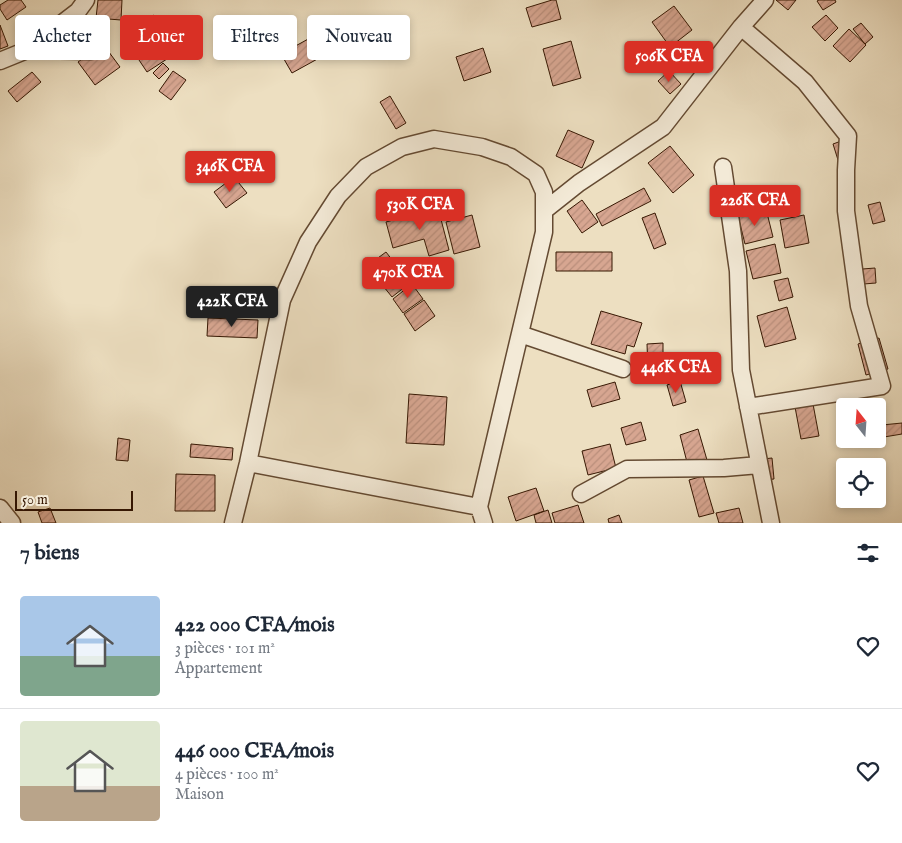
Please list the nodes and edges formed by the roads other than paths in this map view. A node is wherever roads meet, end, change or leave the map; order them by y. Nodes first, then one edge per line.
1 (86, 0) edge
2 (765, 0) edge
3 (72, 15) edge
4 (742, 26) junction
5 (15, 55) edge
6 (0, 61) edge
7 (723, 167) dead end
8 (545, 210) junction
9 (520, 334) junction
10 (623, 369) dead end
11 (748, 407) junction
12 (248, 463) junction
13 (760, 465) junction
14 (581, 494) dead end
15 (479, 507) junction
16 (0, 508) edge
17 (12, 523) edge
18 (233, 523) edge
19 (484, 523) edge
20 (771, 523) edge

1 - 3 street
2 - 4 street
4 - 8 street
4 - 11 street
5 - 6 street
7 - 11 street
8 - 9 street
8 - 12 street
9 - 10 street
9 - 15 street
11 - 13 street
12 - 15 street
12 - 18 street
13 - 14 street
13 - 20 street
15 - 19 street
16 - 17 street

